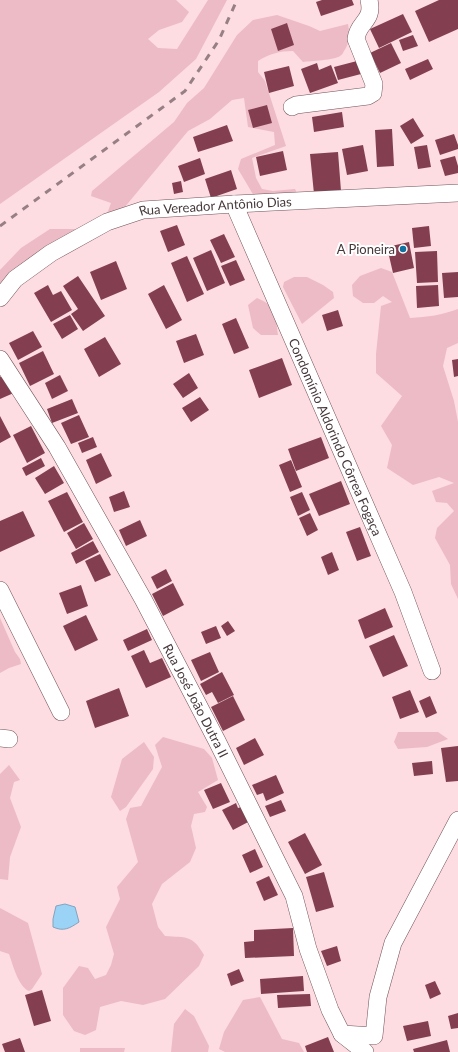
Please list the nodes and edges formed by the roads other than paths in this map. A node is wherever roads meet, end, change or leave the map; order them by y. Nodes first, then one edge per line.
1 (369, 0) edge
2 (292, 107) dead end
3 (458, 193) edge
4 (234, 204) junction
5 (0, 298) edge
6 (0, 359) edge
7 (0, 590) edge
8 (432, 671) dead end
9 (61, 712) dead end
10 (458, 820) edge
11 (342, 1034) junction
12 (365, 1052) edge

1 - 2 street
3 - 4 street, Rua Vereador Antônio Dias
4 - 5 street, Rua Vereador Antônio Dias
4 - 8 street, Condomínio Aldorindo Côrrea Fogaça
6 - 11 street, Rua José João Dutra II
7 - 9 street
10 - 11 street
11 - 12 street, Rua José João Dutra II

